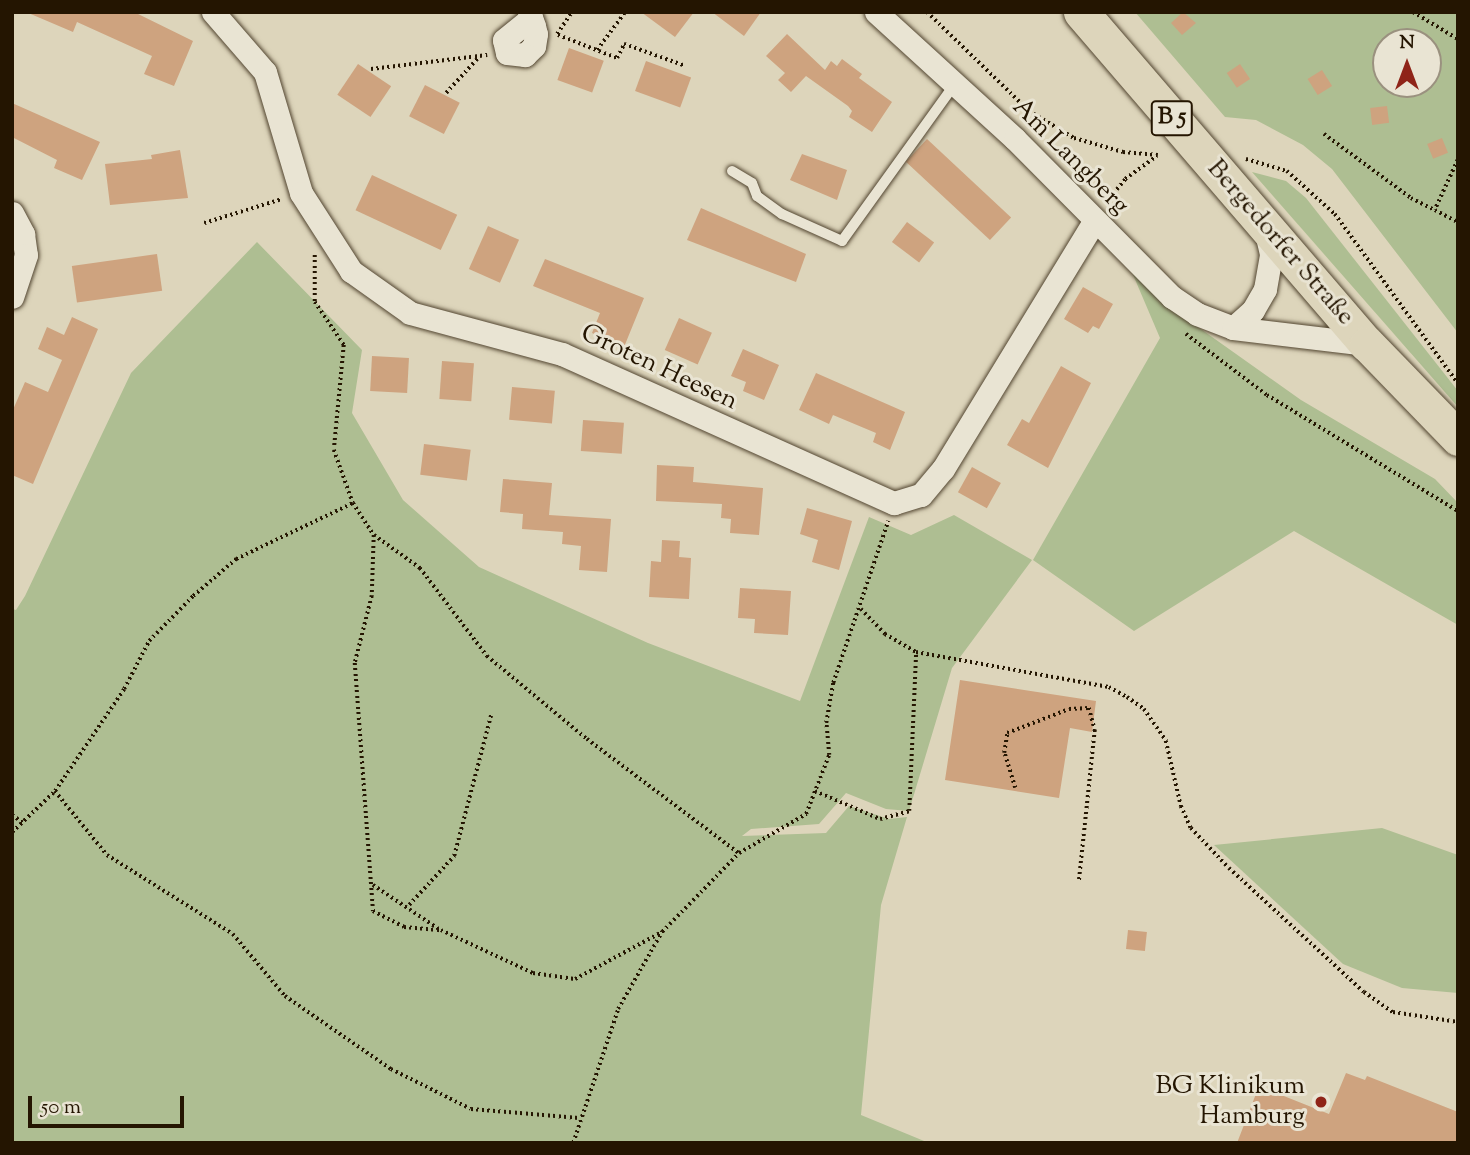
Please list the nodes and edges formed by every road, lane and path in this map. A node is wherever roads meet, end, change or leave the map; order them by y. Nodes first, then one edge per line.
1 (214, 12) edge
2 (572, 12) edge
3 (625, 12) edge
4 (876, 12) edge
5 (927, 12) edge
6 (1081, 12) edge
7 (1413, 12) edge
8 (531, 19) edge
9 (557, 35) junction
10 (1458, 39) edge
11 (597, 50) junction
12 (504, 51) joint
13 (478, 58) junction
14 (683, 65) dead end
15 (372, 69) dead end
16 (954, 85) junction
17 (446, 93) dead end
18 (1324, 134) dead end
19 (1246, 159) dead end
20 (1458, 160) edge
21 (732, 171) dead end
22 (301, 193) junction
23 (1435, 210) junction
24 (12, 213) edge
25 (1094, 222) junction
26 (1458, 222) edge
27 (205, 223) dead end
28 (1263, 224) junction
29 (327, 238) junction
30 (12, 297) edge
31 (1233, 328) junction
32 (1367, 344) junction
33 (1458, 383) edge
34 (1458, 438) edge
35 (353, 503) junction
36 (894, 503) junction
37 (374, 535) junction
38 (861, 609) junction
39 (916, 652) junction
40 (491, 715) dead end
41 (1015, 788) dead end
42 (815, 790) junction
43 (55, 791) junction
44 (12, 815) edge
45 (25, 824) junction
46 (12, 832) edge
47 (739, 853) junction
48 (1079, 883) dead end
49 (373, 885) junction
50 (409, 905) junction
51 (441, 930) junction
52 (662, 932) junction
53 (1458, 1022) edge
54 (579, 1118) junction
55 (573, 1143) edge

1 - 22 street, Groten Heesen
2 - 9 path
3 - 11 path
4 - 16 street, Am Langberg
5 - 25 path
6 - 28 main road, Bergedorfer Straße / B 5
7 - 10 path
8 - 9 path
8 - 12 street
9 - 11 path
11 - 14 path
12 - 13 path
13 - 15 path
13 - 17 path
16 - 21 lane
16 - 25 street, Am Langberg
18 - 23 path
19 - 33 path
20 - 23 path
22 - 27 path
22 - 29 street, Groten Heesen
23 - 26 path
24 - 30 street
25 - 31 street, Am Langberg
25 - 36 street
28 - 31 street
28 - 32 main road, Bergedorfer Straße / B 5
29 - 35 path
29 - 36 street, Groten Heesen
31 - 32 street, Am Langberg
32 - 34 main road, Bergedorfer Straße / B 5
35 - 37 path
35 - 43 path
36 - 38 path
37 - 47 path
37 - 49 path
38 - 39 path
38 - 42 path
39 - 42 path
39 - 53 path
40 - 50 path
41 - 48 path
42 - 47 path
43 - 45 path
43 - 54 path
44 - 45 path
45 - 46 path
47 - 52 path
49 - 50 path
49 - 51 path
50 - 51 path
51 - 52 path
52 - 54 path
54 - 55 path

